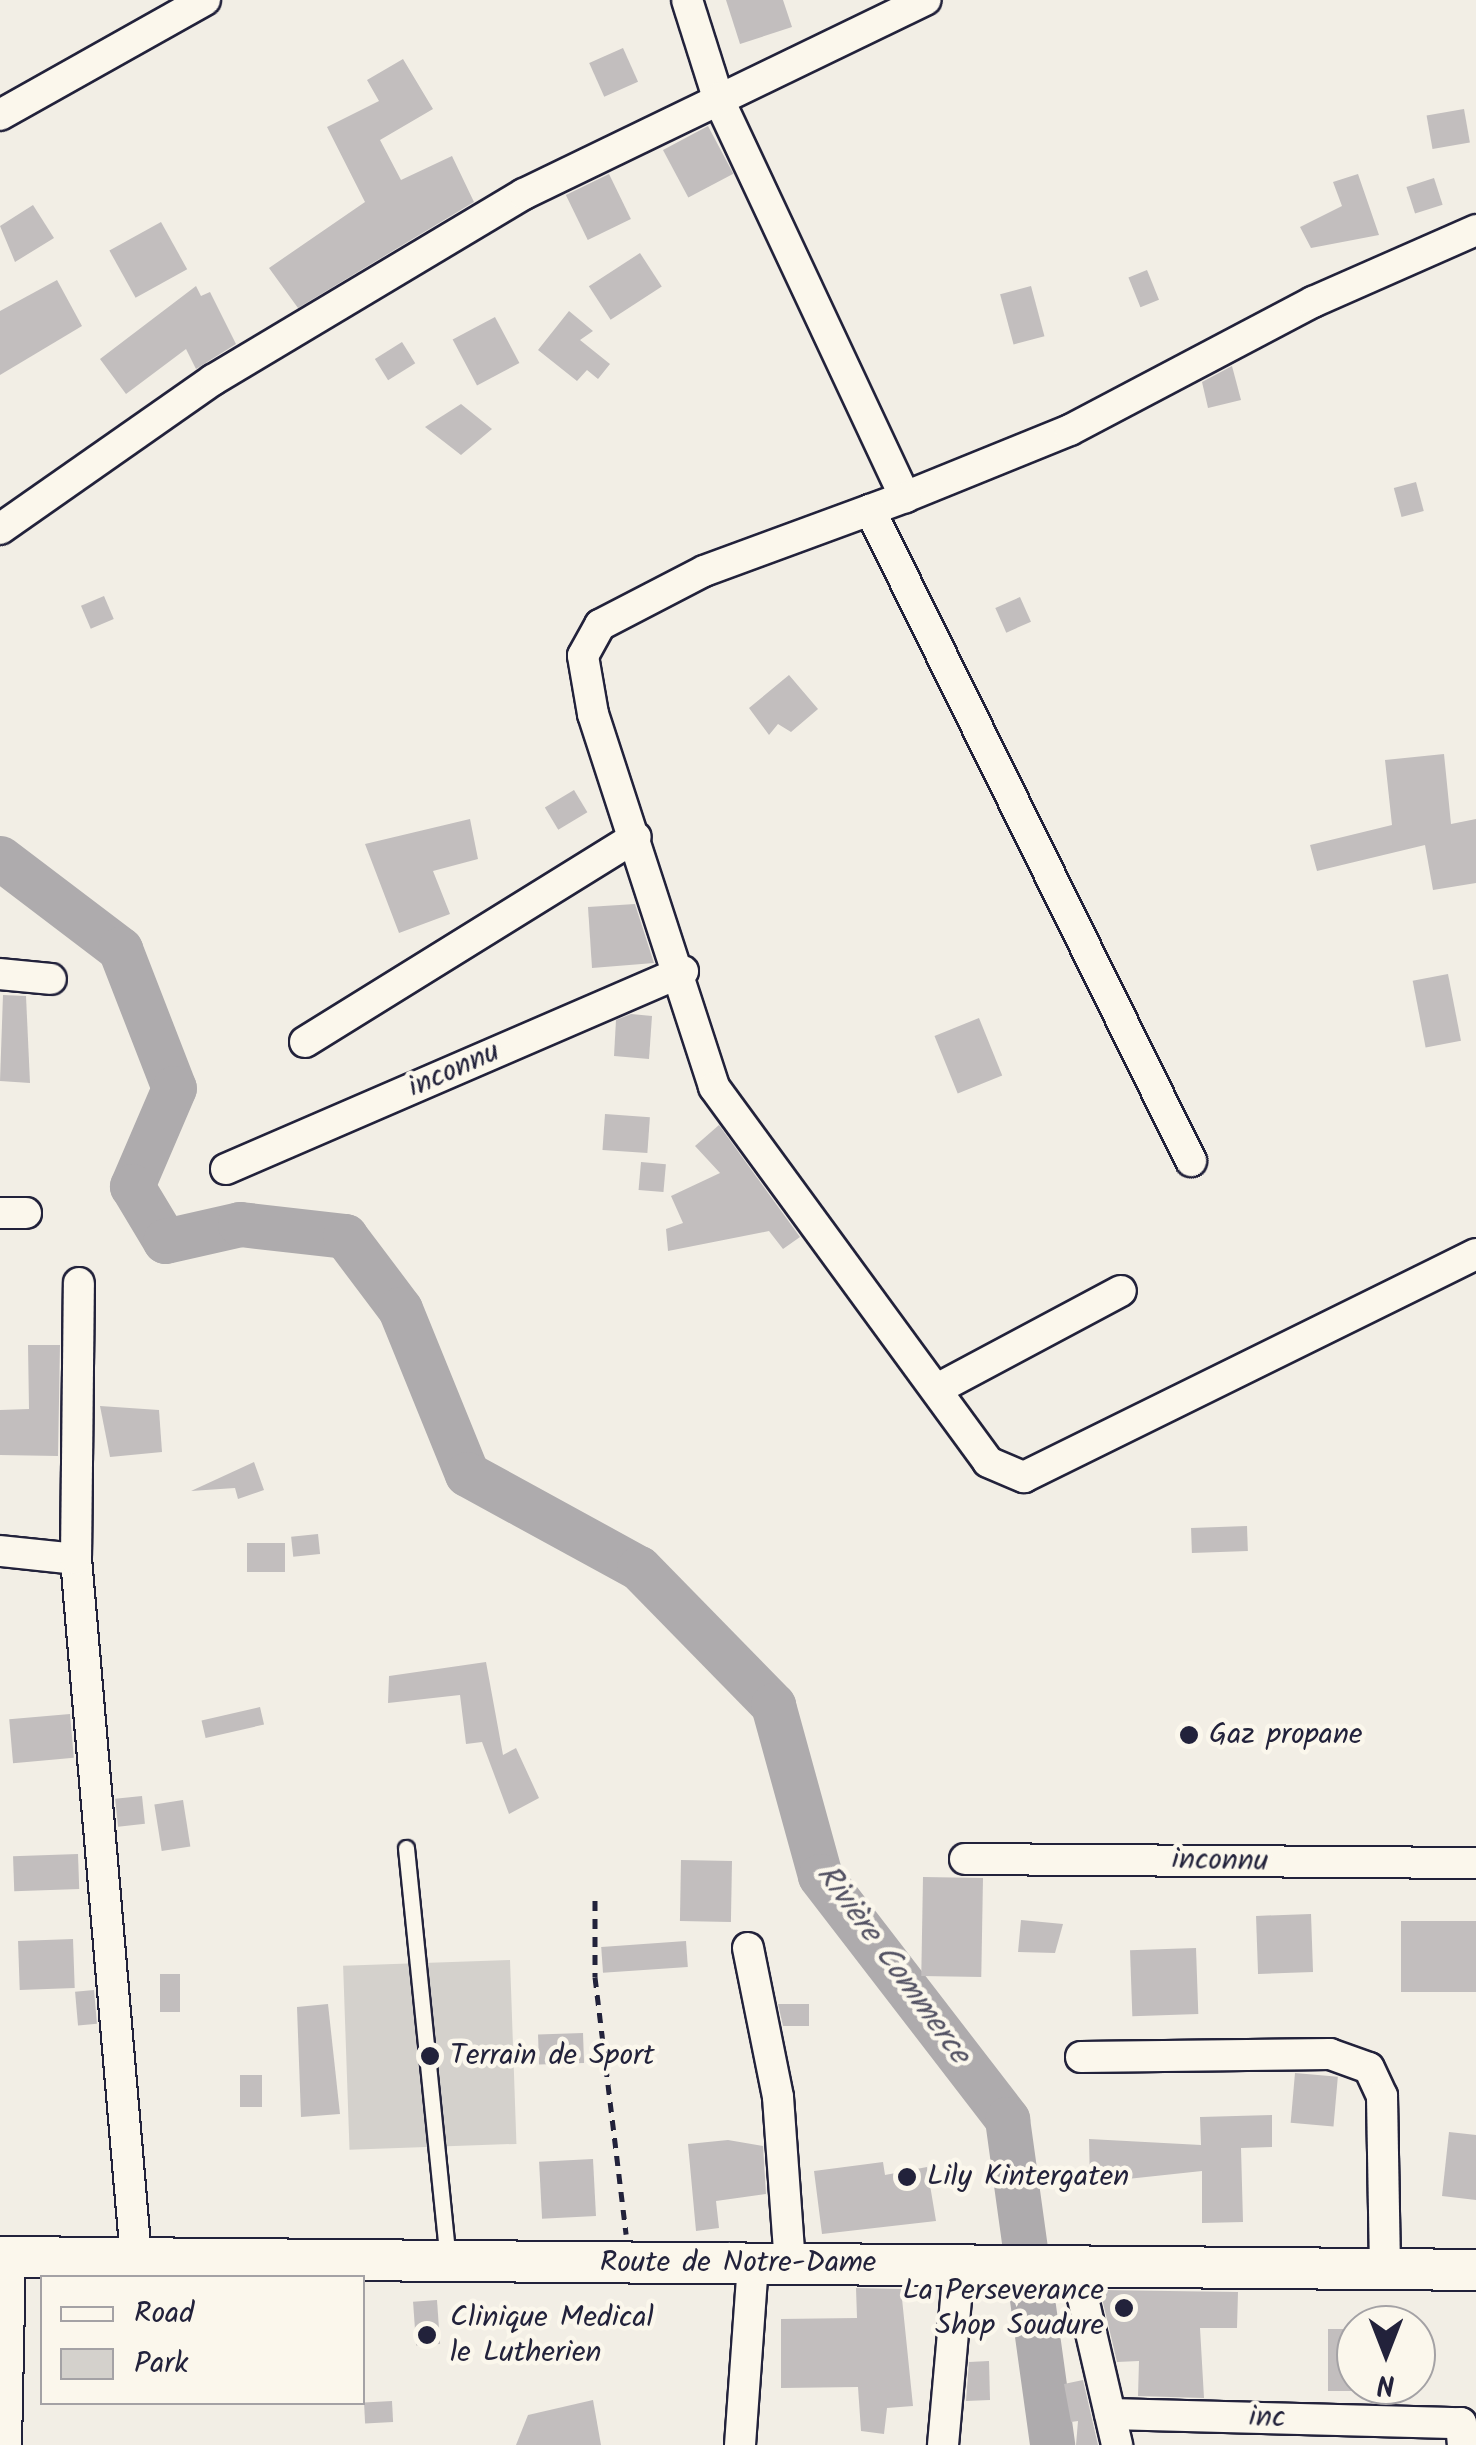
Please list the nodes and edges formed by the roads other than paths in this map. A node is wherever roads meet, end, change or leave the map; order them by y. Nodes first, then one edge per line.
1 (206, 0) edge
2 (687, 0) edge
3 (926, 0) edge
4 (718, 98) junction
5 (0, 115) edge
6 (1476, 230) edge
7 (906, 496) junction
8 (870, 510) junction
9 (0, 529) edge
10 (636, 837) junction
11 (683, 971) junction
12 (0, 974) edge
13 (51, 980) dead end
14 (305, 1042) dead end
15 (1190, 1161) dead end
16 (226, 1169) dead end
17 (1476, 1254) edge
18 (80, 1284) dead end
19 (1121, 1291) dead end
20 (939, 1388) junction
21 (0, 1551) edge
22 (76, 1559) junction
23 (406, 1848) dead end
24 (965, 1859) dead end
25 (1476, 1863) edge
26 (748, 1948) dead end
27 (1081, 2056) dead end
28 (5, 2257) edge
29 (136, 2258) junction
30 (448, 2261) junction
31 (771, 2263) junction
32 (972, 2264) junction
33 (1061, 2264) junction
34 (1385, 2269) junction
35 (1476, 2270) edge
36 (1110, 2414) junction
37 (6, 2445) edge
38 (740, 2445) edge
39 (944, 2445) edge
40 (1117, 2445) edge
41 (1463, 2445) edge

1 - 5 street
2 - 4 street
3 - 4 street
4 - 7 street
4 - 9 street
6 - 7 street
7 - 8 street
8 - 10 street
8 - 15 street
10 - 11 street
10 - 14 street
11 - 16 street, inconnu
11 - 20 street
12 - 13 street
17 - 20 street
18 - 22 street
19 - 20 street
21 - 22 street
22 - 29 street
23 - 30 lane
24 - 25 street, inconnu
26 - 31 street
27 - 34 street
28 - 29 street, Route de Notre-Dame
28 - 37 street
29 - 30 street, Route de Notre-Dame
30 - 31 street, Route de Notre-Dame
31 - 32 street, Route de Notre-Dame
31 - 38 street
32 - 33 street, Route de Notre-Dame
32 - 39 street
33 - 34 street, Route de Notre-Dame
33 - 36 street
34 - 35 street, Route de Notre-Dame
36 - 40 street
36 - 41 street, inc

